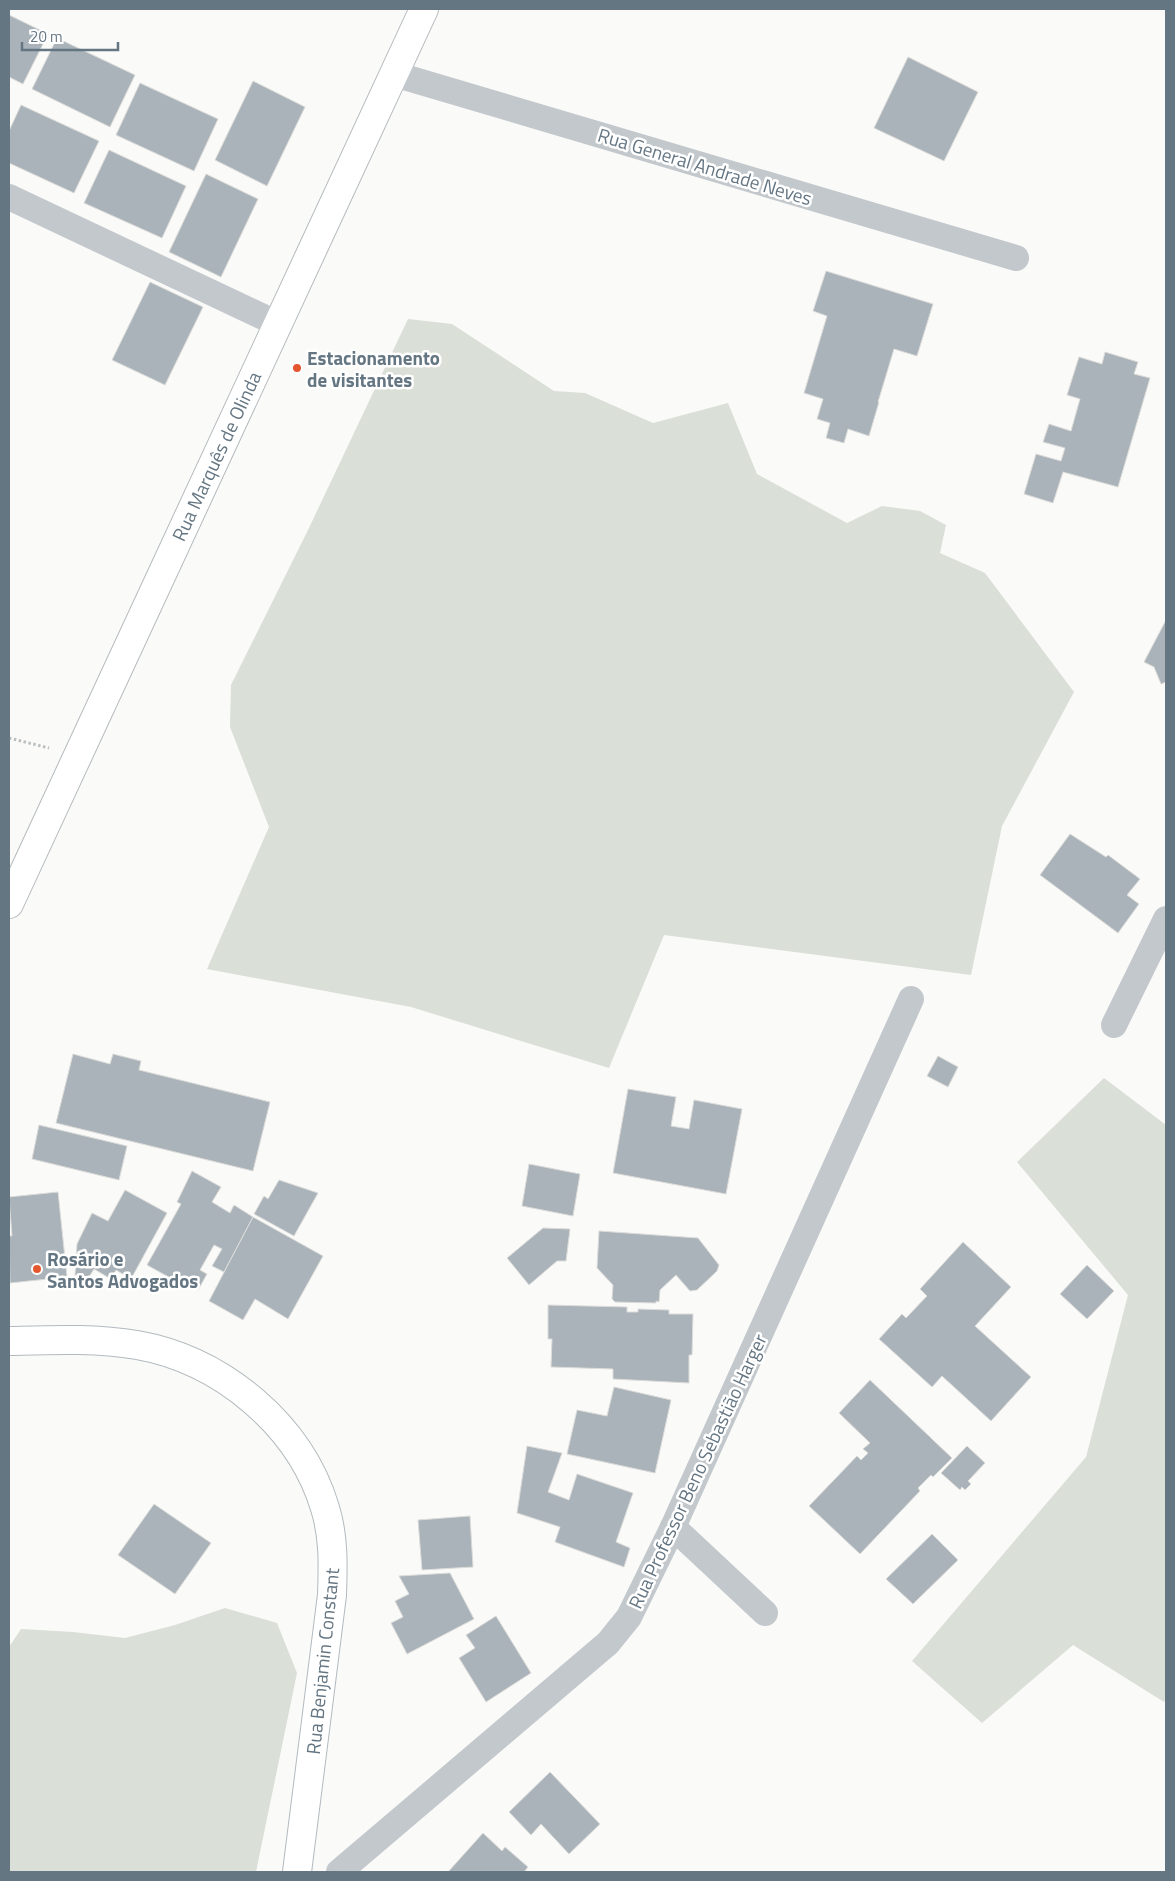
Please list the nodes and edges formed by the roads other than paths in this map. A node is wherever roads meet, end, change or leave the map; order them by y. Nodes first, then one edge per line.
1 (424, 9) edge
2 (394, 74) junction
3 (9, 197) edge
4 (1016, 258) dead end
5 (278, 324) junction
6 (9, 904) edge
7 (1166, 920) edge
8 (911, 999) dead end
9 (1114, 1025) dead end
10 (9, 1341) edge
11 (673, 1527) junction
12 (765, 1613) dead end
13 (297, 1872) edge
14 (338, 1872) edge

1 - 2 main road, Rua Marquês de Olinda
2 - 4 street, Rua General Andrade Neves
2 - 5 main road, Rua Marquês de Olinda
3 - 5 street
5 - 6 main road, Rua Marquês de Olinda
7 - 9 street
8 - 11 street, Rua Professor Beno Sebastião Harger
10 - 13 main road, Rua Benjamin Constant
11 - 12 street
11 - 14 street, Rua Professor Beno Sebastião Harger

